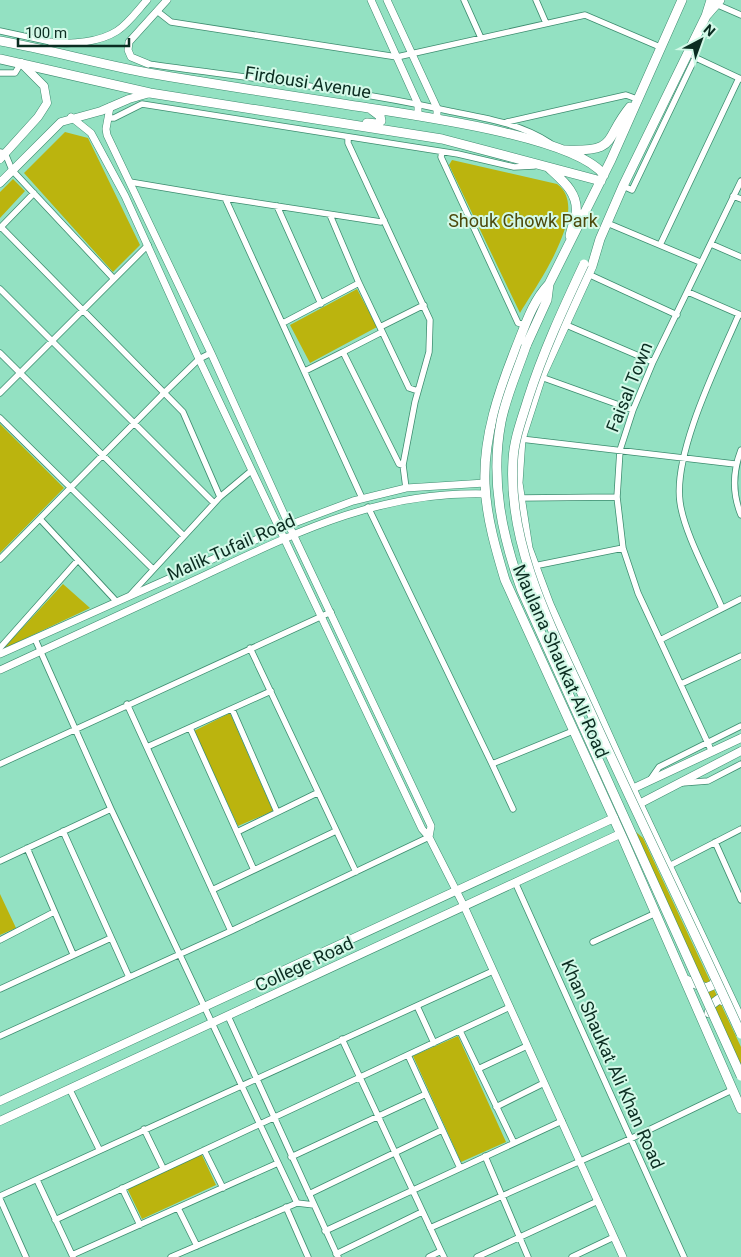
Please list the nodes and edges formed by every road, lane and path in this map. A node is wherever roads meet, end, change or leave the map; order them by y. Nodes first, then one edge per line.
1 (147, 0) edge
2 (167, 0) edge
3 (371, 0) edge
4 (387, 0) edge
5 (464, 0) edge
6 (536, 0) edge
7 (682, 0) edge
8 (688, 0) edge
9 (716, 2) edge
10 (157, 10) junction
11 (741, 15) edge
12 (674, 18) junction
13 (546, 23) junction
14 (0, 31) edge
15 (481, 38) junction
16 (0, 41) edge
17 (50, 46) junction
18 (660, 47) junction
19 (412, 53) junction
20 (691, 56) junction
21 (397, 57) junction
22 (0, 59) edge
23 (20, 62) junction
24 (147, 68) junction
25 (0, 73) edge
26 (740, 78) edge
27 (150, 93) junction
28 (637, 99) junction
29 (418, 104) junction
30 (110, 108) junction
31 (437, 108) junction
32 (370, 109) junction
33 (418, 116) junction
34 (71, 117) junction
35 (108, 118) junction
36 (437, 119) junction
37 (504, 123) junction
38 (348, 125) junction
39 (348, 137) junction
40 (560, 150) junction
41 (442, 152) junction
42 (2, 155) edge
43 (546, 165) junction
44 (12, 170) junction
45 (602, 178) junction
46 (741, 181) edge
47 (130, 182) junction
48 (0, 183) edge
49 (34, 193) junction
50 (733, 196) junction
51 (225, 198) junction
52 (741, 199) edge
53 (277, 206) junction
54 (330, 215) junction
55 (384, 220) junction
56 (607, 223) junction
57 (0, 227) edge
58 (600, 239) junction
59 (711, 244) junction
60 (148, 245) junction
61 (660, 245) junction
62 (567, 249) junction
63 (741, 257) edge
64 (700, 262) junction
65 (588, 274) junction
66 (114, 279) junction
67 (359, 283) junction
68 (549, 284) junction
69 (0, 289) edge
70 (688, 292) junction
71 (321, 304) junction
72 (424, 305) junction
73 (84, 310) junction
74 (740, 314) edge
75 (676, 315) junction
76 (283, 323) junction
77 (564, 324) junction
78 (525, 325) junction
79 (381, 330) junction
80 (51, 341) junction
81 (343, 352) junction
82 (0, 353) edge
83 (212, 353) junction
84 (199, 359) junction
85 (653, 362) junction
86 (305, 371) junction
87 (19, 373) junction
88 (541, 377) junction
89 (418, 391) junction
90 (165, 392) junction
91 (0, 393) edge
92 (634, 410) junction
93 (0, 418) edge
94 (134, 423) junction
95 (522, 439) junction
96 (620, 450) junction
97 (741, 450) edge
98 (102, 455) junction
99 (684, 460) junction
100 (736, 464) junction
101 (403, 465) junction
102 (251, 472) junction
103 (485, 483) junction
104 (71, 487) junction
105 (406, 488) junction
106 (486, 494) junction
107 (220, 497) junction
108 (617, 497) junction
109 (362, 498) junction
110 (520, 498) junction
111 (214, 504) junction
112 (368, 507) junction
113 (741, 515) edge
114 (40, 519) junction
115 (289, 525) junction
116 (278, 530) junction
117 (293, 534) junction
118 (184, 536) junction
119 (283, 539) junction
120 (622, 548) junction
121 (0, 559) edge
122 (78, 560) junction
123 (534, 566) junction
124 (154, 569) junction
125 (131, 594) junction
126 (741, 599) edge
127 (116, 601) junction
128 (549, 604) junction
129 (722, 608) junction
130 (331, 612) junction
131 (520, 614) junction
132 (319, 617) junction
133 (35, 639) junction
134 (565, 640) junction
135 (660, 640) junction
136 (0, 648) edge
137 (250, 648) junction
138 (41, 651) junction
139 (0, 654) edge
140 (540, 656) junction
141 (741, 656) edge
142 (0, 670) edge
143 (681, 684) junction
144 (271, 691) junction
145 (127, 704) junction
146 (232, 709) junction
147 (741, 726) edge
148 (190, 728) junction
149 (76, 729) junction
150 (573, 731) junction
151 (741, 738) edge
152 (708, 742) junction
153 (147, 747) junction
154 (741, 751) edge
155 (712, 752) junction
156 (0, 764) edge
157 (492, 764) junction
158 (741, 764) edge
159 (649, 781) junction
160 (675, 784) junction
161 (632, 789) junction
162 (317, 793) junction
163 (639, 804) junction
164 (111, 809) junction
165 (513, 809) dead end
166 (277, 812) junction
167 (614, 818) junction
168 (741, 829) edge
169 (62, 831) junction
170 (336, 831) junction
171 (237, 832) junction
172 (620, 834) junction
173 (429, 837) junction
174 (715, 842) junction
175 (28, 848) junction
176 (0, 851) edge
177 (2, 860) edge
178 (669, 866) junction
179 (254, 870) junction
180 (356, 872) junction
181 (515, 882) junction
182 (212, 890) junction
183 (455, 891) junction
184 (741, 900) edge
185 (464, 906) junction
186 (54, 912) junction
187 (656, 913) junction
188 (231, 931) junction
189 (111, 938) junction
190 (0, 940) edge
191 (593, 942) dead end
192 (72, 954) junction
193 (179, 954) junction
194 (493, 971) junction
195 (720, 974) junction
196 (129, 977) junction
197 (686, 980) junction
198 (0, 989) edge
199 (205, 1006) junction
200 (416, 1006) junction
201 (734, 1006) junction
202 (510, 1007) junction
203 (228, 1016) junction
204 (741, 1020) edge
205 (212, 1024) junction
206 (706, 1026) junction
207 (460, 1031) junction
208 (741, 1034) edge
209 (0, 1036) edge
210 (342, 1039) junction
211 (434, 1043) junction
212 (527, 1046) junction
213 (408, 1055) junction
214 (478, 1069) junction
215 (741, 1076) edge
216 (256, 1078) junction
217 (360, 1078) junction
218 (544, 1083) junction
219 (241, 1085) junction
220 (70, 1090) junction
221 (732, 1090) junction
222 (426, 1094) junction
223 (0, 1101) edge
224 (496, 1107) junction
225 (741, 1109) edge
226 (378, 1116) junction
227 (274, 1118) junction
228 (0, 1121) edge
229 (562, 1121) junction
230 (260, 1125) junction
231 (144, 1129) junction
232 (442, 1130) junction
233 (630, 1139) junction
234 (514, 1143) junction
235 (99, 1149) junction
236 (204, 1150) junction
237 (395, 1153) junction
238 (485, 1156) junction
239 (291, 1157) junction
240 (580, 1161) junction
241 (278, 1163) junction
242 (163, 1168) junction
243 (460, 1168) junction
244 (37, 1180) junction
245 (122, 1188) junction
246 (223, 1188) junction
247 (412, 1190) junction
248 (309, 1194) junction
249 (501, 1196) junction
250 (0, 1198) edge
251 (598, 1201) junction
252 (297, 1203) junction
253 (314, 1206) junction
254 (178, 1208) junction
255 (286, 1208) junction
256 (422, 1212) junction
257 (55, 1220) junction
258 (140, 1225) junction
259 (430, 1228) junction
260 (325, 1231) junction
261 (614, 1237) junction
262 (520, 1238) junction
263 (197, 1246) junction
264 (442, 1254) edge
265 (337, 1255) edge
266 (73, 1256) edge
267 (26, 1257) edge
268 (172, 1257) edge
269 (308, 1257) edge
270 (429, 1257) edge
271 (477, 1257) edge
272 (528, 1257) edge
273 (572, 1257) edge
274 (623, 1257) edge
275 (684, 1257) edge

1 - 17 street
2 - 10 street
3 - 21 street
4 - 19 street
5 - 15 street
6 - 13 street
7 - 12 main road, Maulana Shaukat Ali Road
8 - 12 main road
9 - 11 street
9 - 20 main road, Maulana Shaukat Ali Road
10 - 21 street
10 - 24 street
12 - 18 main road, Maulana Shaukat Ali Road
13 - 15 street
13 - 18 street
14 - 17 street
15 - 19 street
16 - 17 main road, Firdousi Avenue
17 - 24 main road, Firdousi Avenue
18 - 28 main road, Maulana Shaukat Ali Road
19 - 21 street
19 - 31 street
20 - 26 street
20 - 56 main road, Maulana Shaukat Ali Road
21 - 29 street
22 - 23 main road, Firdousi Avenue
23 - 25 street
23 - 27 main road, Firdousi Avenue
23 - 42 main road
24 - 29 street
24 - 32 main road, Firdousi Avenue
26 - 61 street
27 - 30 main road
27 - 38 main road, Firdousi Avenue
28 - 37 street
28 - 40 main road
28 - 45 main road, Maulana Shaukat Ali Road
29 - 31 street
29 - 33 street
30 - 34 main road
30 - 35 street
31 - 36 street
31 - 37 street
32 - 33 main road, Firdousi Avenue
32 - 38 main road
33 - 36 main road, Firdousi Avenue
34 - 44 main road
34 - 60 street
35 - 39 street
35 - 47 street
36 - 40 main road, Firdousi Avenue
37 - 40 street
38 - 43 main road, Firdousi Avenue
39 - 41 street
39 - 55 street
40 - 45 main road, Firdousi Avenue
41 - 43 street
41 - 78 street
42 - 44 street
43 - 45 main road, Firdousi Avenue
43 - 62 main road
44 - 48 main road
44 - 49 street
45 - 62 main road, Maulana Shaukat Ali Road
46 - 50 street, Faisal Town
47 - 51 street
47 - 83 street
49 - 57 street
49 - 66 street
50 - 52 street
50 - 59 street, Faisal Town
51 - 53 street
51 - 76 street
53 - 54 street
53 - 71 street
54 - 55 street
54 - 67 street
55 - 72 street
56 - 58 main road, Maulana Shaukat Ali Road
56 - 61 street
57 - 73 street
58 - 65 main road, Maulana Shaukat Ali Road
58 - 208 main road, bridge
59 - 63 street
59 - 64 street, Faisal Town
60 - 66 street
60 - 84 street
61 - 64 street
62 - 68 main road, Maulana Shaukat Ali Road
64 - 70 street, Faisal Town
65 - 75 street
65 - 77 main road, Maulana Shaukat Ali Road
66 - 73 street
67 - 71 street
67 - 79 street
68 - 78 main road, Maulana Shaukat Ali Road
68 - 215 main road, bridge
69 - 80 street
70 - 74 street
70 - 75 street, Faisal Town
71 - 76 street
72 - 79 street
72 - 89 street
73 - 80 street
73 - 90 street
74 - 99 street
75 - 85 street, Faisal Town
76 - 86 street
77 - 85 street
77 - 88 main road, Maulana Shaukat Ali Road
78 - 103 main road, Maulana Shaukat Ali Road
79 - 81 street
79 - 89 street
80 - 87 street
80 - 94 street
81 - 86 street
81 - 101 street
82 - 87 street
83 - 84 street
83 - 115 street
84 - 90 street
84 - 102 street
85 - 92 street, Faisal Town
86 - 109 street
87 - 91 street
87 - 98 street
88 - 92 street
88 - 95 main road, Maulana Shaukat Ali Road
89 - 101 street
90 - 94 street
90 - 107 street
92 - 96 street, Faisal Town
93 - 104 street
94 - 98 street
94 - 111 street
95 - 96 street
95 - 110 main road, Maulana Shaukat Ali Road
96 - 99 street
96 - 108 street, Faisal Town
97 - 100 street
98 - 104 street
98 - 118 street
99 - 100 street
99 - 129 street
100 - 113 street
101 - 105 street
102 - 107 street
102 - 116 street
103 - 105 street, Malik Tufail Road
103 - 106 main road, Maulana Shaukat Ali Road
104 - 114 street
104 - 124 street
105 - 109 street, Malik Tufail Road
106 - 112 street, Malik Tufail Road
106 - 131 main road, Maulana Shaukat Ali Road
107 - 111 street
108 - 110 street
108 - 120 street, Faisal Town
109 - 115 street, Malik Tufail Road
110 - 123 main road, Maulana Shaukat Ali Road
111 - 118 street
112 - 117 street, Malik Tufail Road
112 - 157 street
114 - 121 street
114 - 122 street
115 - 116 street, Malik Tufail Road
115 - 117 street
116 - 119 street
116 - 125 street, Malik Tufail Road
117 - 119 street, Malik Tufail Road
117 - 130 street
118 - 124 street
119 - 132 street
119 - 138 street, Malik Tufail Road
120 - 123 street
120 - 135 street, Faisal Town
122 - 127 street
122 - 136 street
123 - 128 main road, Maulana Shaukat Ali Road
124 - 125 street
125 - 127 street, Malik Tufail Road
126 - 129 street
127 - 133 street, Malik Tufail Road
128 - 131 main road
128 - 134 main road, Maulana Shaukat Ali Road
129 - 135 street
130 - 132 street
130 - 173 street
131 - 140 main road, Maulana Shaukat Ali Road
132 - 137 street
132 - 173 street
133 - 138 street
133 - 139 street, Malik Tufail Road
134 - 140 main road
134 - 161 main road, Maulana Shaukat Ali Road
135 - 143 street, Faisal Town
137 - 144 street
137 - 145 street
138 - 142 street, Malik Tufail Road
138 - 149 street
140 - 150 main road, Maulana Shaukat Ali Road
141 - 143 street
143 - 152 street, Faisal Town
144 - 146 street
144 - 162 street
145 - 149 street
145 - 153 street
146 - 148 street
146 - 166 street
147 - 152 street
148 - 153 street
148 - 171 street
149 - 156 street
149 - 164 street
150 - 157 street
150 - 167 main road, Maulana Shaukat Ali Road
151 - 155 main road
152 - 155 street, Faisal Town
152 - 159 street
153 - 182 street
154 - 160 main road
155 - 159 main road
157 - 165 street
158 - 160 street
159 - 161 main road
160 - 163 main road
161 - 163 main road, Maulana Shaukat Ali Road
162 - 166 street
162 - 170 street
163 - 178 main road, Maulana Shaukat Ali Road
164 - 169 street
164 - 193 street
166 - 171 street
167 - 172 main road, Maulana Shaukat Ali Road
167 - 183 main road, College Road
168 - 174 street
169 - 175 street
169 - 189 street
170 - 179 street
170 - 180 street
171 - 179 street
172 - 181 main road, College Road
172 - 187 main road, Maulana Shaukat Ali Road
173 - 180 street
173 - 183 street
174 - 178 street
174 - 184 street
175 - 177 street
175 - 186 street
176 - 177 street
178 - 195 main road, Maulana Shaukat Ali Road
179 - 182 street
180 - 188 street
181 - 185 main road, College Road
181 - 233 street, Khan Shaukat Ali Khan Road
182 - 188 street
183 - 185 street
183 - 199 main road, College Road
185 - 194 street
185 - 203 main road, College Road
186 - 190 street
186 - 192 street
187 - 191 street
187 - 197 main road, Maulana Shaukat Ali Road
188 - 193 street
189 - 192 street
189 - 196 street
192 - 198 street
193 - 196 street
193 - 199 street
194 - 200 street
194 - 202 street
195 - 197 main road
195 - 201 main road, Maulana Shaukat Ali Road
196 - 209 street
197 - 206 main road, Maulana Shaukat Ali Road
199 - 205 street
199 - 223 main road, College Road
200 - 210 street
200 - 211 street
201 - 204 main road, Maulana Shaukat Ali Road
201 - 206 main road
202 - 207 street
202 - 212 street
203 - 205 main road, College Road
203 - 216 street
205 - 219 street
205 - 220 main road, College Road
206 - 221 main road, Maulana Shaukat Ali Road
207 - 211 street
207 - 214 street
210 - 216 street
210 - 217 street
211 - 213 street
212 - 214 street
212 - 218 street
213 - 217 street
213 - 222 street
214 - 224 street
216 - 219 street
216 - 227 street
217 - 226 street
217 - 227 street
218 - 224 street
218 - 229 street
219 - 230 street
219 - 231 street
220 - 228 main road, College Road
220 - 235 street
221 - 225 main road, Maulana Shaukat Ali Road
221 - 233 street
222 - 226 street
222 - 232 street
224 - 234 street
226 - 237 street
226 - 239 street
227 - 230 street
227 - 239 street
229 - 234 street
229 - 240 street
230 - 236 street
230 - 241 street
231 - 235 street
231 - 242 street
232 - 237 street
232 - 243 street
233 - 240 street
233 - 275 street, Khan Shaukat Ali Khan Road
234 - 238 street
235 - 244 street
236 - 242 street
236 - 246 street
237 - 247 street
237 - 248 street
238 - 243 street
238 - 249 street
239 - 248 street
240 - 249 street
240 - 251 street
241 - 246 street
241 - 252 street
242 - 245 street
243 - 247 street
244 - 250 street
244 - 257 street
245 - 257 street
245 - 258 street
246 - 254 street
247 - 256 street
247 - 260 street
248 - 253 street
249 - 259 street
249 - 262 street
250 - 267 street
251 - 261 street
251 - 262 street
252 - 253 street
252 - 255 street
253 - 260 street
254 - 258 street
254 - 263 street
255 - 263 street
255 - 269 street
256 - 259 street
256 - 265 street
257 - 266 street
258 - 266 street
259 - 264 street
260 - 265 street
261 - 273 street
261 - 274 street
262 - 271 street
262 - 272 street
263 - 268 street
264 - 270 street

